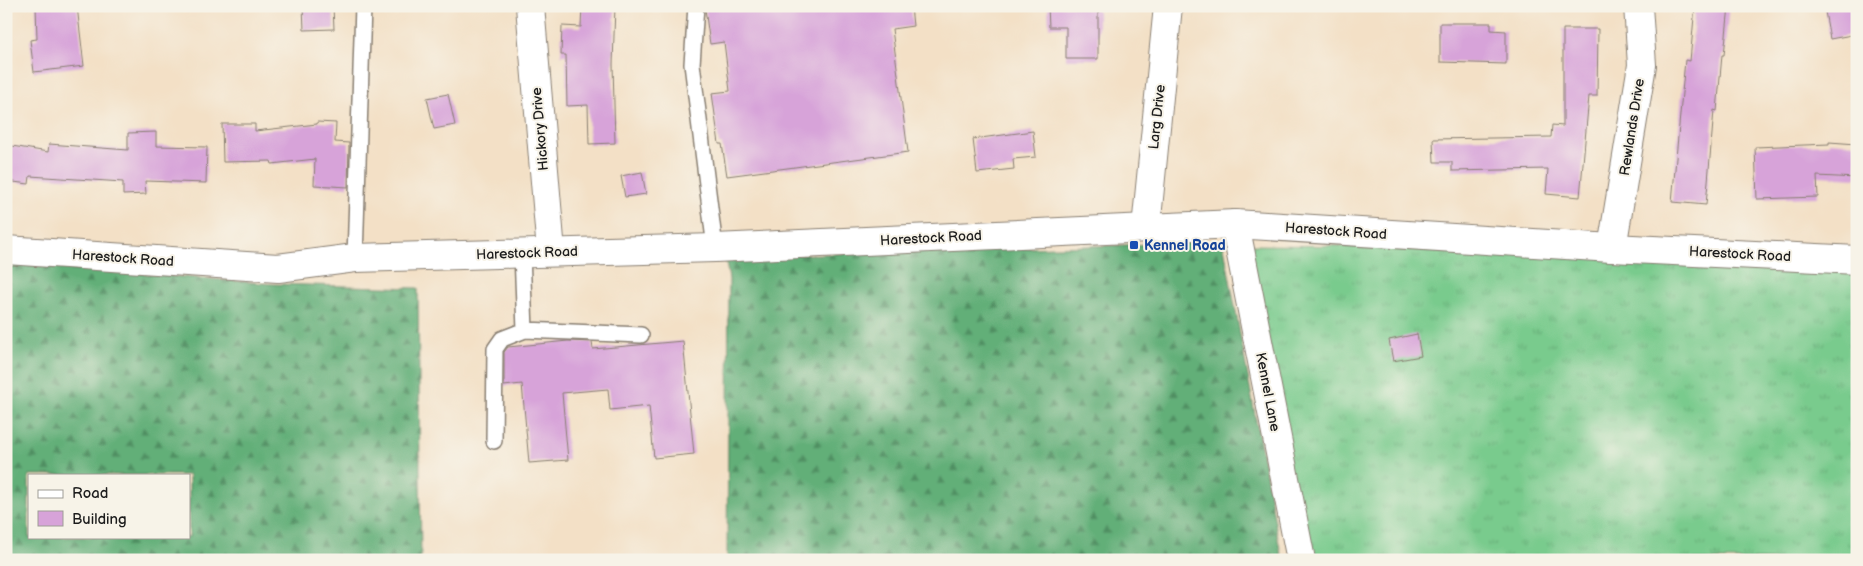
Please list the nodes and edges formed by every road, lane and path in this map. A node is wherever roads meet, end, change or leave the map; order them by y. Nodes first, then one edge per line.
1 (363, 6) edge
2 (530, 6) edge
3 (696, 6) edge
4 (1168, 6) edge
5 (1638, 6) edge
6 (1234, 224) junction
7 (1146, 228) junction
8 (715, 248) junction
9 (1612, 248) junction
10 (6, 250) edge
11 (551, 252) junction
12 (522, 254) junction
13 (355, 258) junction
14 (1857, 260) edge
15 (525, 330) junction
16 (641, 335) dead end
17 (494, 441) dead end
18 (1301, 560) edge

1 - 13 lane
2 - 11 street, Hickory Drive
3 - 8 lane
4 - 7 street, Larg Drive
5 - 9 street, Rewlands Drive
6 - 7 street, Harestock Road
6 - 9 street, Harestock Road
6 - 18 street, Kennel Lane
7 - 8 street, Harestock Road
8 - 11 street, Harestock Road
9 - 14 street, Harestock Road
10 - 13 street, Harestock Road
11 - 12 street, Harestock Road
12 - 13 street, Harestock Road
12 - 15 lane
15 - 16 lane
15 - 17 lane

